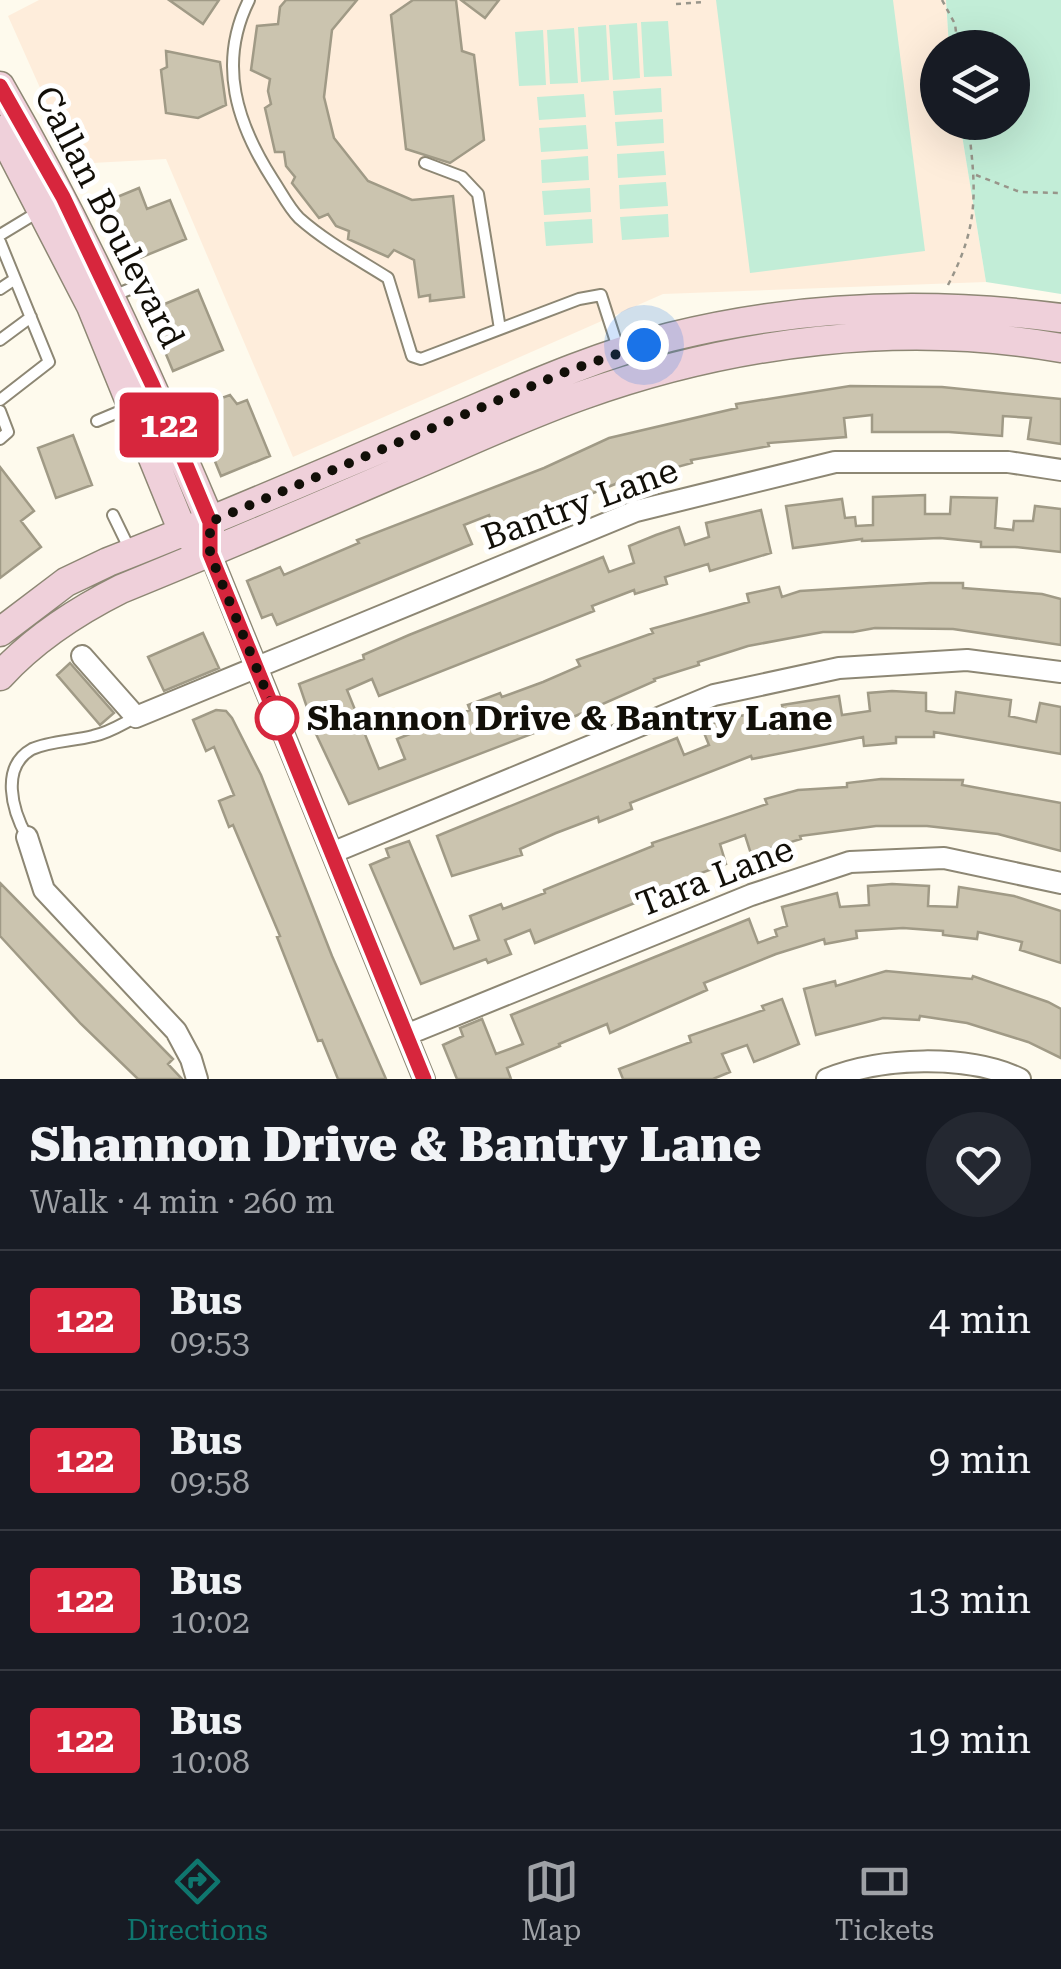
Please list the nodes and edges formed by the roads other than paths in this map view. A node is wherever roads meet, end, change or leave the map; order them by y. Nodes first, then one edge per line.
1 (250, 0) edge
2 (0, 86) edge
3 (0, 130) edge
4 (426, 163) dead end
5 (53, 203) junction
6 (0, 238) edge
7 (16, 279) junction
8 (142, 284) dead end
9 (0, 290) edge
10 (112, 296) junction
11 (30, 317) junction
12 (1061, 318) edge
13 (500, 329) junction
14 (0, 340) edge
15 (1061, 348) edge
16 (619, 352) junction
17 (0, 400) edge
18 (155, 403) junction
19 (0, 410) edge
20 (97, 421) dead end
21 (0, 439) edge
22 (1061, 470) edge
23 (113, 515) dead end
24 (210, 522) junction
25 (183, 532) junction
26 (131, 553) junction
27 (210, 554) junction
28 (0, 632) edge
29 (82, 656) dead end
30 (256, 668) junction
31 (1061, 672) edge
32 (0, 676) edge
33 (136, 717) junction
34 (27, 837) joint
35 (334, 852) junction
36 (1061, 882) edge
37 (406, 1035) junction
38 (196, 1079) edge
39 (424, 1079) edge
40 (827, 1079) edge
41 (1020, 1079) edge

1 - 13 lane
2 - 5 main road, Callan Boulevard
3 - 5 main road, Callan Boulevard
4 - 13 lane
5 - 6 lane
5 - 10 main road, Callan Boulevard
5 - 18 main road, Callan Boulevard
6 - 7 lane
7 - 9 lane
7 - 11 lane
8 - 10 lane
10 - 18 main road, Callan Boulevard
11 - 14 lane
11 - 17 lane
12 - 16 main road
13 - 16 lane
15 - 27 main road
16 - 24 main road
18 - 20 lane
18 - 24 main road, Callan Boulevard
18 - 25 main road, Callan Boulevard
19 - 21 lane
22 - 30 street, Bantry Lane
23 - 26 lane
24 - 25 main road
24 - 27 main road, Callan Boulevard
25 - 26 main road
25 - 27 main road, Callan Boulevard
26 - 28 main road
27 - 30 street
27 - 32 main road
29 - 33 street
30 - 33 street, Bantry Lane
30 - 35 street
31 - 35 street
33 - 34 lane
34 - 38 street
35 - 37 street
36 - 37 street, Tara Lane
37 - 39 street
40 - 41 street

